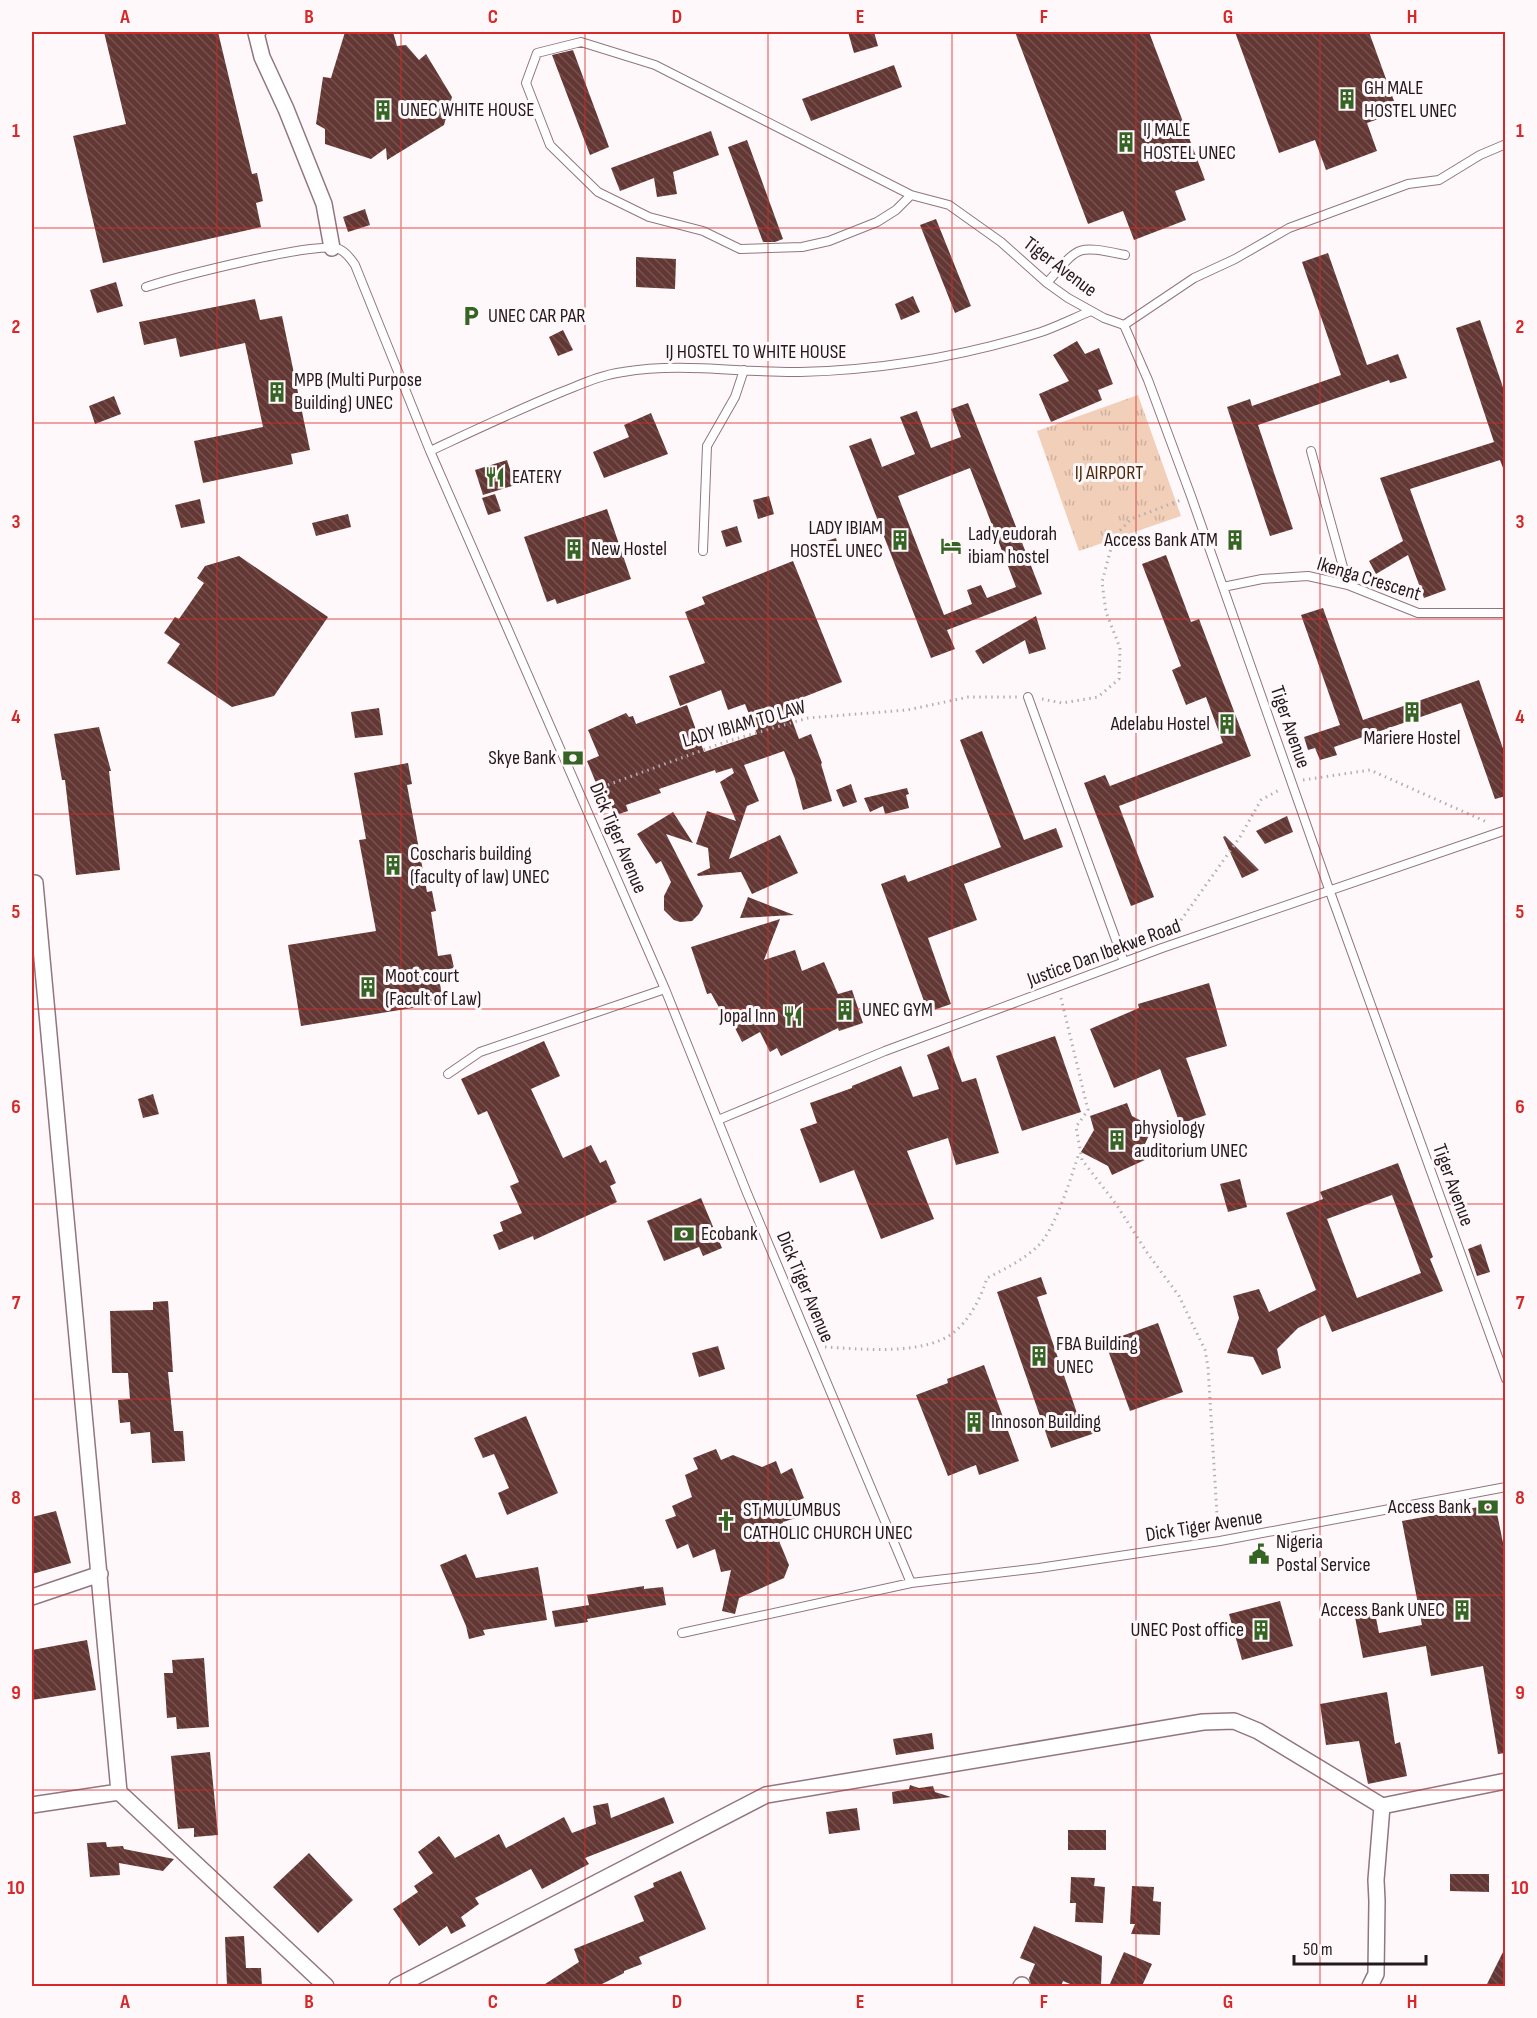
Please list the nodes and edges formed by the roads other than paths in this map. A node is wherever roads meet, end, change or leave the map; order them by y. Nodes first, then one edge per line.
1 (258, 32) edge
2 (1506, 144) edge
3 (911, 195) junction
4 (332, 248) junction
5 (1125, 255) dead end
6 (1047, 283) junction
7 (146, 287) dead end
8 (1091, 311) junction
9 (1124, 325) junction
10 (744, 370) junction
11 (430, 451) junction
12 (1311, 451) dead end
13 (703, 551) dead end
14 (1347, 585) junction
15 (1223, 587) junction
16 (1506, 613) edge
17 (1028, 697) road end
18 (1506, 830) edge
19 (34, 883) dead end
20 (1329, 889) junction
21 (1124, 962) junction
22 (665, 988) junction
23 (448, 1074) dead end
24 (718, 1120) junction
25 (1506, 1379) edge
26 (1506, 1487) edge
27 (100, 1574) junction
28 (911, 1583) junction
29 (32, 1597) edge
30 (682, 1633) dead end
31 (1506, 1781) edge
32 (120, 1792) junction
33 (32, 1805) edge
34 (1382, 1806) junction
35 (326, 1986) edge
36 (397, 1986) edge
37 (1370, 1986) edge

1 - 4 street
2 - 9 lane
3 - 3 lane, Tiger Avenue
3 - 6 lane, Tiger Avenue
4 - 7 lane
4 - 11 lane, Dick Tiger Avenue
5 - 6 lane
6 - 8 lane, Tiger Avenue
8 - 9 lane, Tiger Avenue
8 - 10 lane, IJ HOSTEL TO WHITE HOUSE
9 - 15 lane, Tiger Avenue
10 - 11 lane, IJ HOSTEL TO WHITE HOUSE
10 - 13 lane
11 - 22 lane, Dick Tiger Avenue
12 - 14 lane
14 - 15 lane, Ikenga Crescent
14 - 16 lane, Ikenga Crescent
15 - 20 lane, Tiger Avenue
17 - 21 lane
18 - 20 lane, Justice Dan Ibekwe Road
19 - 27 street
20 - 21 lane, Justice Dan Ibekwe Road
20 - 25 lane, Tiger Avenue
21 - 24 lane, Justice Dan Ibekwe Road
22 - 23 lane
22 - 24 lane, Dick Tiger Avenue
24 - 28 lane, Dick Tiger Avenue
26 - 28 lane, Dick Tiger Avenue
27 - 29 street
27 - 32 street
28 - 30 lane
31 - 34 street
32 - 33 street
32 - 35 street
34 - 36 street
34 - 37 street

